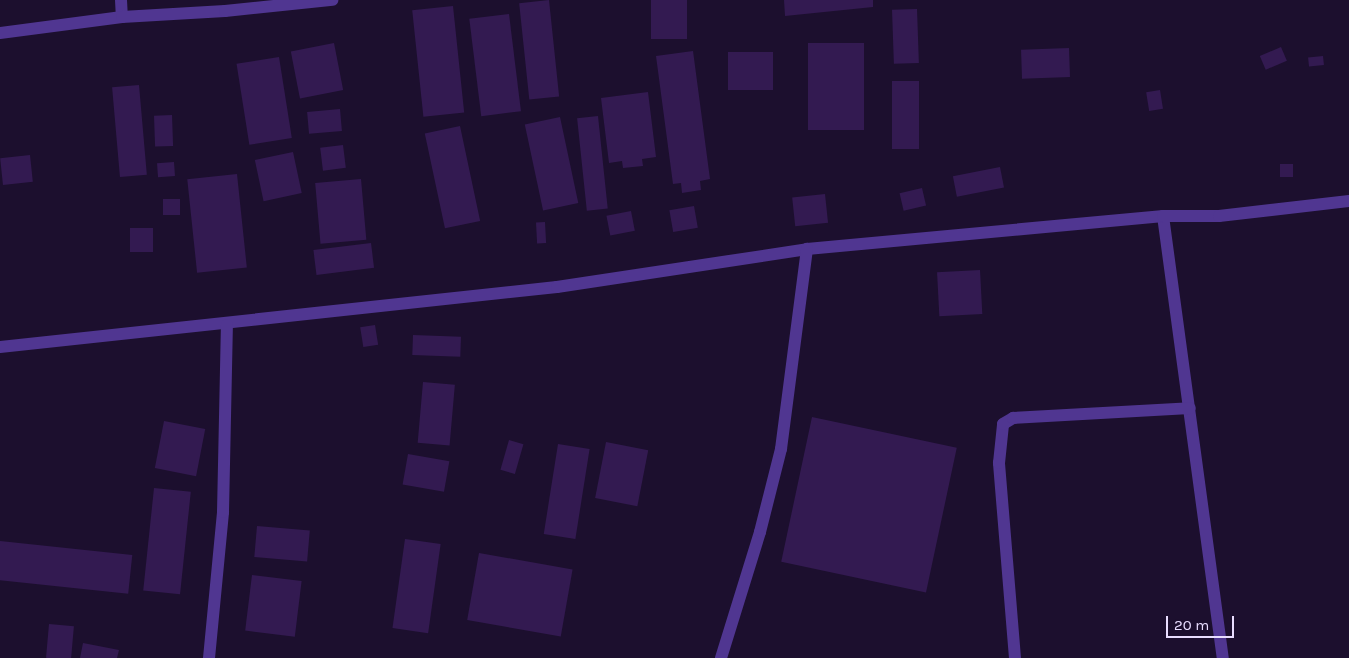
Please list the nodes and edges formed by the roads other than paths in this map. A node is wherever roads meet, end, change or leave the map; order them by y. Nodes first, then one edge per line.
1 (121, 0) edge
2 (332, 0) edge
3 (122, 17) junction
4 (0, 33) edge
5 (1349, 201) edge
6 (1163, 216) junction
7 (807, 249) junction
8 (227, 324) junction
9 (0, 347) edge
10 (1190, 408) junction
11 (209, 658) edge
12 (720, 658) edge
13 (1015, 658) edge
14 (1223, 658) edge

1 - 3 street
2 - 3 street
3 - 4 street
5 - 6 street
6 - 7 street
6 - 10 street
7 - 8 street
7 - 12 street
8 - 9 street
8 - 11 street
10 - 13 street
10 - 14 street

